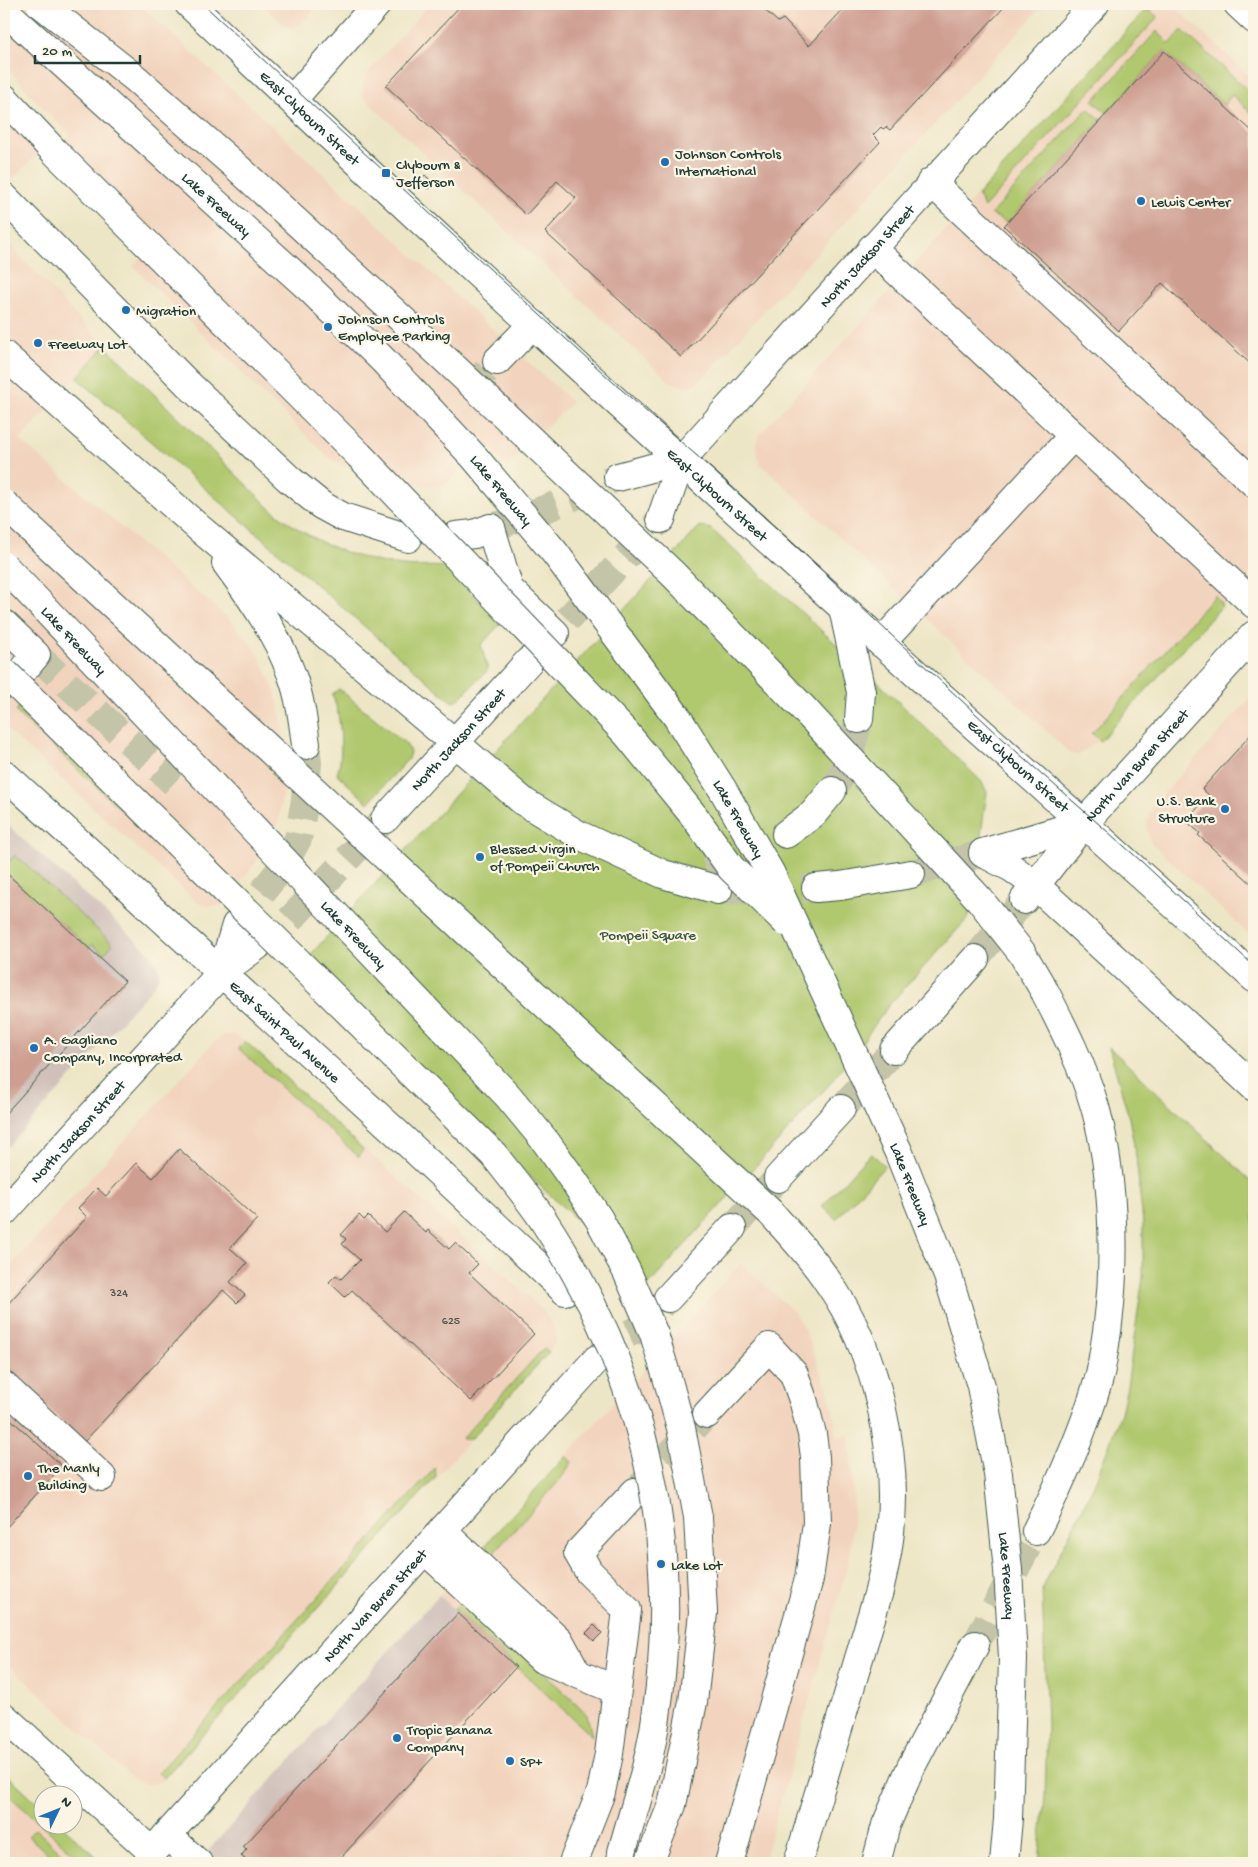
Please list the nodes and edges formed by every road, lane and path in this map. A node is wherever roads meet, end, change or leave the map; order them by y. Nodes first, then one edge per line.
1 (41, 4) edge
2 (189, 4) edge
3 (377, 4) edge
4 (1094, 4) edge
5 (1238, 4) edge
6 (4, 10) edge
7 (1254, 19) edge
8 (4, 98) edge
9 (292, 100) junction
10 (931, 182) junction
11 (4, 197) edge
12 (872, 248) junction
13 (532, 324) junction
14 (4, 355) edge
15 (497, 361) tunnel mouth
16 (1073, 436) junction
17 (681, 460) junction
18 (618, 477) tunnel mouth
19 (1254, 483) edge
20 (4, 504) edge
21 (661, 519) tunnel mouth
22 (199, 528) junction
23 (456, 536) dead end
24 (408, 538) dead end
25 (4, 566) edge
26 (1254, 604) edge
27 (843, 608) junction
28 (4, 624) edge
29 (555, 633) dead end
30 (1254, 635) edge
31 (881, 643) junction
32 (529, 660) tunnel mouth
33 (15, 669) edge
34 (859, 719) tunnel mouth
35 (455, 744) junction
36 (306, 745) tunnel mouth
37 (4, 774) edge
38 (832, 791) tunnel mouth
39 (385, 819) tunnel mouth
40 (1084, 823) junction
41 (786, 834) tunnel mouth
42 (910, 874) tunnel mouth
43 (712, 881) tunnel mouth
44 (816, 888) tunnel mouth
45 (1030, 892) junction
46 (236, 925) tunnel mouth
47 (798, 933) junction
48 (257, 946) tunnel mouth
49 (975, 959) tunnel mouth
50 (222, 972) junction
51 (1254, 978) edge
52 (894, 1050) tunnel mouth
53 (1254, 1087) edge
54 (841, 1109) tunnel mouth
55 (778, 1178) tunnel mouth
56 (4, 1212) edge
57 (732, 1228) tunnel mouth
58 (565, 1291) dead end
59 (668, 1298) tunnel mouth
60 (597, 1359) tunnel mouth
61 (4, 1386) edge
62 (707, 1414) tunnel mouth
63 (102, 1477) dead end
64 (635, 1492) tunnel mouth
65 (1036, 1531) tunnel mouth
66 (434, 1541) junction
67 (975, 1646) tunnel mouth
68 (616, 1690) junction
69 (4, 1717) edge
70 (156, 1850) edge
71 (198, 1863) edge
72 (573, 1863) edge
73 (621, 1863) edge
74 (649, 1863) edge
75 (729, 1863) edge
76 (798, 1863) edge
77 (876, 1863) edge
78 (1004, 1863) edge

1 - 65 main road, bridge
2 - 9 main road, East Clybourn Street
3 - 9 main road
4 - 10 main road, North Jackson Street
5 - 7 main road
6 - 47 main road, Lake Freeway, bridge
8 - 47 main road, bridge
9 - 13 main road, East Clybourn Street
10 - 12 main road, North Jackson Street
10 - 19 main road
11 - 24 main road
12 - 16 main road
12 - 17 main road, North Jackson Street
13 - 15 main road
13 - 17 main road, East Clybourn Street
14 - 22 main road
16 - 26 main road
16 - 31 main road
17 - 18 main road
17 - 21 main road, North Jackson Street
17 - 27 main road, East Clybourn Street
20 - 76 main road, bridge
22 - 35 main road
22 - 36 main road
23 - 29 main road
25 - 74 main road, Lake Freeway, bridge
27 - 31 main road, East Clybourn Street
27 - 34 main road
28 - 33 main road
30 - 40 main road, North Van Buren Street
31 - 40 main road, East Clybourn Street
32 - 35 main road, North Jackson Street
33 - 73 main road, bridge
35 - 39 main road, North Jackson Street
35 - 43 main road
37 - 50 main road, East Saint Paul Avenue
38 - 41 main road
40 - 45 main road, North Van Buren Street
40 - 45 main road
40 - 51 main road, East Clybourn Street
42 - 44 main road
45 - 53 main road
46 - 50 main road
47 - 78 main road, Lake Freeway, bridge
48 - 50 main road, North Jackson Street
49 - 52 main road
50 - 56 main road, North Jackson Street
50 - 58 main road, East Saint Paul Avenue
54 - 55 main road
57 - 59 main road
60 - 66 main road, North Van Buren Street
61 - 63 main road
62 - 75 main road
64 - 68 main road
66 - 68 main road
66 - 70 main road, North Van Buren Street
67 - 77 main road
68 - 72 main road
69 - 70 main road
70 - 71 main road

